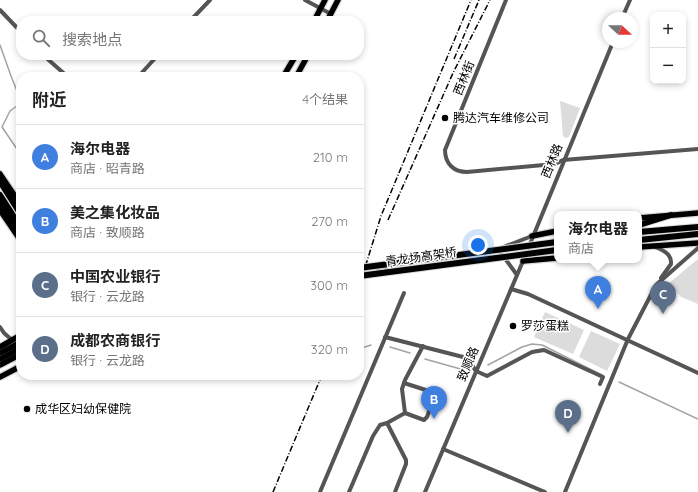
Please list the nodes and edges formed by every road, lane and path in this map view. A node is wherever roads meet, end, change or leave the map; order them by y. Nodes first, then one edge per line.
1 (210, 0) edge
2 (305, 0) edge
3 (325, 0) edge
4 (338, 0) edge
5 (506, 0) edge
6 (630, 0) edge
7 (321, 9) junction
8 (0, 10) edge
9 (625, 12) edge
10 (331, 14) joint
11 (195, 16) edge
12 (317, 16) edge
13 (16, 27) edge
14 (610, 48) edge
15 (49, 60) edge
16 (153, 60) edge
17 (293, 60) edge
18 (305, 60) edge
19 (62, 72) edge
20 (143, 72) edge
21 (287, 72) edge
22 (299, 72) edge
23 (698, 149) edge
24 (563, 160) junction
25 (0, 174) edge
26 (0, 182) edge
27 (0, 195) edge
28 (16, 198) edge
29 (0, 203) edge
30 (16, 206) edge
31 (0, 210) edge
32 (698, 212) edge
33 (671, 215) junction
34 (0, 216) edge
35 (642, 218) edge
36 (16, 220) edge
37 (642, 224) edge
38 (698, 227) edge
39 (16, 228) edge
40 (554, 232) edge
41 (642, 232) edge
42 (16, 234) edge
43 (698, 234) edge
44 (532, 236) junction
45 (16, 238) edge
46 (642, 240) edge
47 (554, 242) edge
48 (698, 243) edge
49 (653, 246) junction
50 (642, 247) edge
51 (698, 248) edge
52 (498, 249) junction
53 (554, 251) edge
54 (554, 258) edge
55 (523, 261) junction
56 (364, 267) edge
57 (378, 270) tunnel mouth
58 (364, 275) edge
59 (517, 275) junction
60 (656, 285) junction
61 (511, 289) junction
62 (404, 293) dead end
63 (0, 327) edge
64 (385, 337) junction
65 (16, 338) edge
66 (628, 339) junction
67 (12, 340) junction
68 (16, 345) edge
69 (0, 346) edge
70 (423, 346) junction
71 (16, 351) edge
72 (0, 353) edge
73 (16, 357) edge
74 (0, 359) edge
75 (16, 364) edge
76 (0, 365) edge
77 (16, 369) edge
78 (476, 371) junction
79 (0, 372) edge
80 (698, 373) edge
81 (0, 377) edge
82 (404, 383) junction
83 (600, 384) dead end
84 (405, 413) junction
85 (387, 423) junction
86 (443, 449) junction
87 (320, 492) edge
88 (349, 492) edge
89 (395, 492) edge
90 (425, 492) edge
91 (545, 492) edge
92 (566, 492) edge

1 - 11 street
2 - 7 street
3 - 7 main road
4 - 10 main road
5 - 24 street, 西林街
6 - 9 street
7 - 10 street
7 - 12 main road
8 - 13 street
14 - 24 street, 西林路
15 - 19 street
16 - 20 street
17 - 21 main road
18 - 22 main road
23 - 24 street, 西林街
24 - 44 street, 西林路
25 - 28 main road
26 - 30 main road
27 - 36 highway
29 - 39 highway
31 - 42 main road
32 - 33 main road
33 - 35 main road
33 - 37 highway
34 - 45 main road
38 - 41 highway
40 - 44 main road
43 - 46 highway
44 - 52 street
44 - 55 street, 西林路
47 - 56 highway, 青龙场高架桥, bridge
48 - 49 main road
49 - 50 main road
49 - 60 street
51 - 60 street
52 - 57 street
52 - 59 street
53 - 58 highway, 青龙场高架桥, bridge
54 - 55 main road
55 - 59 street, 西林路
59 - 61 street, 西林路
60 - 66 street
61 - 66 street
61 - 78 street, 致顺路
62 - 64 street
63 - 67 street
64 - 70 street
64 - 87 street
65 - 67 main road
66 - 80 street
66 - 92 street
67 - 69 main road
68 - 72 main road
70 - 78 street
70 - 82 street
71 - 74 main road
73 - 76 main road
75 - 79 main road
77 - 81 main road
78 - 83 street
78 - 86 street, 致顺路
82 - 84 street
82 - 84 street
84 - 85 street
85 - 88 street
85 - 89 street
86 - 90 street, 致顺路
86 - 91 street

